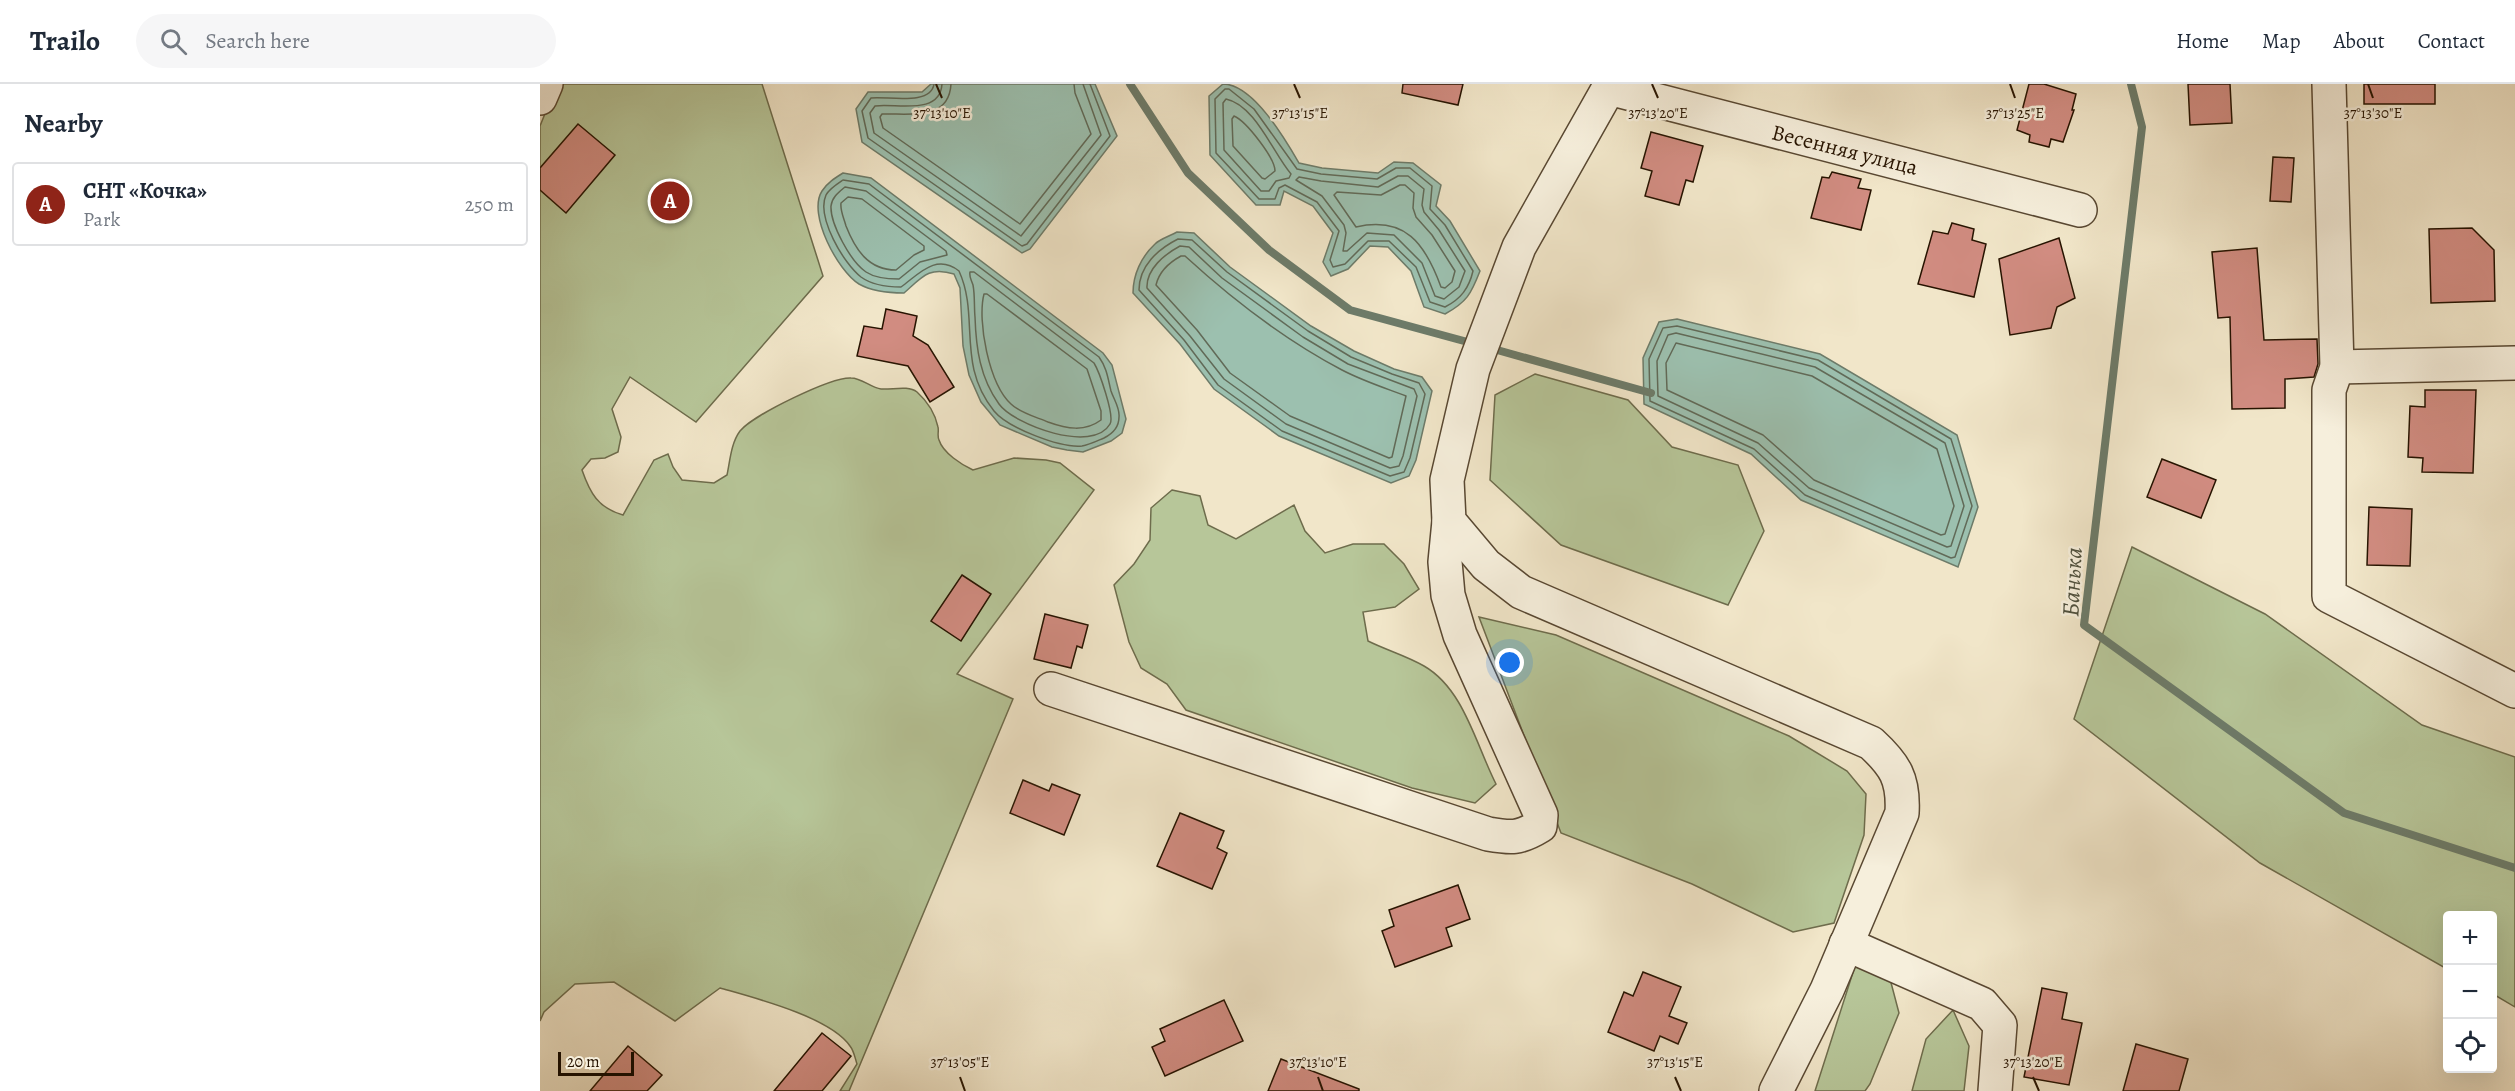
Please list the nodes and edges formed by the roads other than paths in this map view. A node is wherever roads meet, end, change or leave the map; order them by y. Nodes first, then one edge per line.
1 (546, 84) edge
2 (2329, 84) edge
3 (1610, 86) edge
4 (540, 98) edge
5 (2080, 210) dead end
6 (2515, 363) edge
7 (2337, 367) junction
8 (1449, 521) junction
9 (1051, 689) dead end
10 (2515, 691) edge
11 (1846, 944) junction
12 (1776, 1091) edge
13 (1995, 1091) edge

1 - 4 street
2 - 7 street
3 - 5 street, Весенняя улица
3 - 8 street
6 - 7 street
7 - 10 street
8 - 9 street
8 - 11 street
11 - 12 street
11 - 13 street

